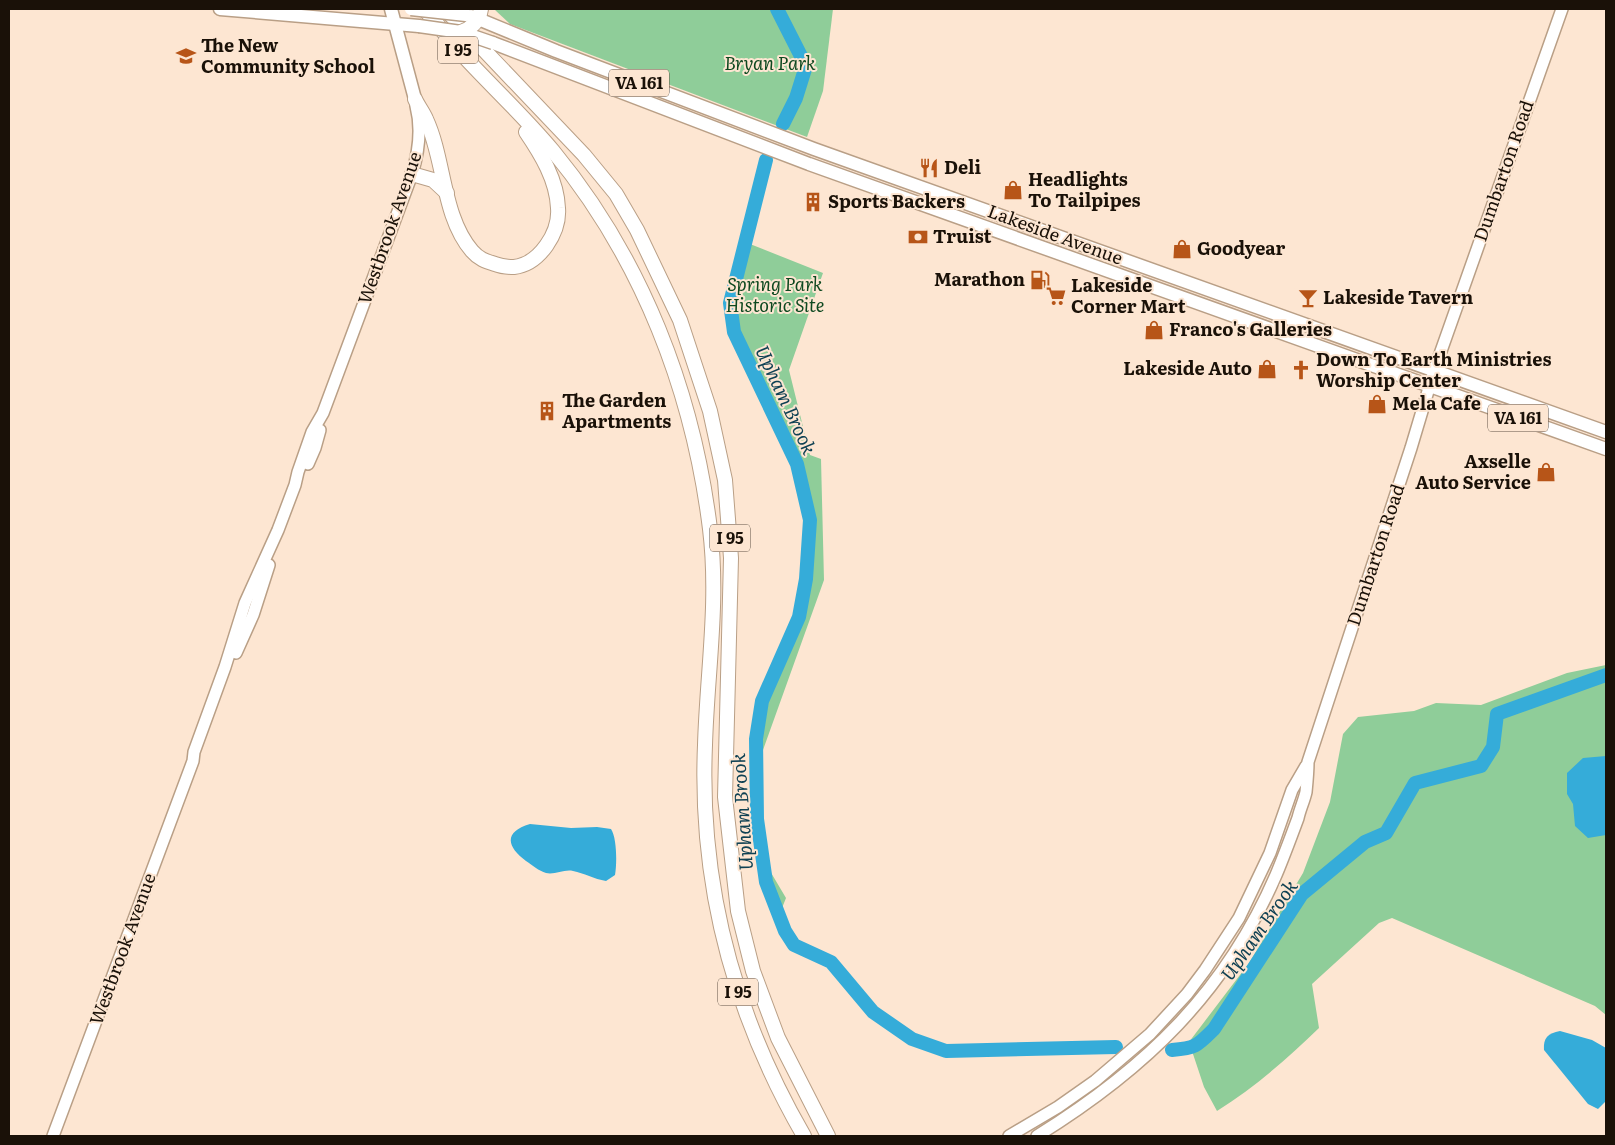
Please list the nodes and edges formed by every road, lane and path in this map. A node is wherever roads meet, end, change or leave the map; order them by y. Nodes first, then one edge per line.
1 (220, 9) edge
2 (391, 9) edge
3 (411, 9) edge
4 (424, 9) edge
5 (445, 9) edge
6 (1562, 9) edge
7 (475, 16) edge
8 (394, 24) junction
9 (461, 32) junction
10 (495, 89) junction
11 (414, 99) junction
12 (412, 174) junction
13 (447, 193) junction
14 (1434, 371) junction
15 (1429, 386) junction
16 (1606, 432) edge
17 (1606, 449) edge
18 (1308, 762) junction
19 (53, 1136) edge
20 (804, 1136) edge
21 (828, 1136) edge
22 (1009, 1136) edge
23 (1037, 1136) edge

1 - 8 main road, VA 161
2 - 8 main road, Westbrook Avenue
3 - 7 main road, VA 161, bridge
4 - 10 highway, I 95
5 - 21 highway, I 95
6 - 14 main road, Dumbarton Road
7 - 9 highway, bridge
7 - 14 main road, Lakeside Avenue / VA 161
8 - 9 main road, VA 161, bridge
8 - 11 main road, Westbrook Avenue
9 - 15 main road, Lakeside Avenue / VA 161, bridge
10 - 13 highway
10 - 20 highway, I 95
11 - 12 main road, Westbrook Avenue
11 - 13 highway
12 - 13 highway
12 - 19 main road, Westbrook Avenue
14 - 15 main road, Dumbarton Road
14 - 16 main road, Lakeside Avenue / VA 161
15 - 17 main road, Lakeside Avenue / VA 161
15 - 18 main road, Dumbarton Road
18 - 22 main road, Dumbarton Road
18 - 23 main road, Dumbarton Road

